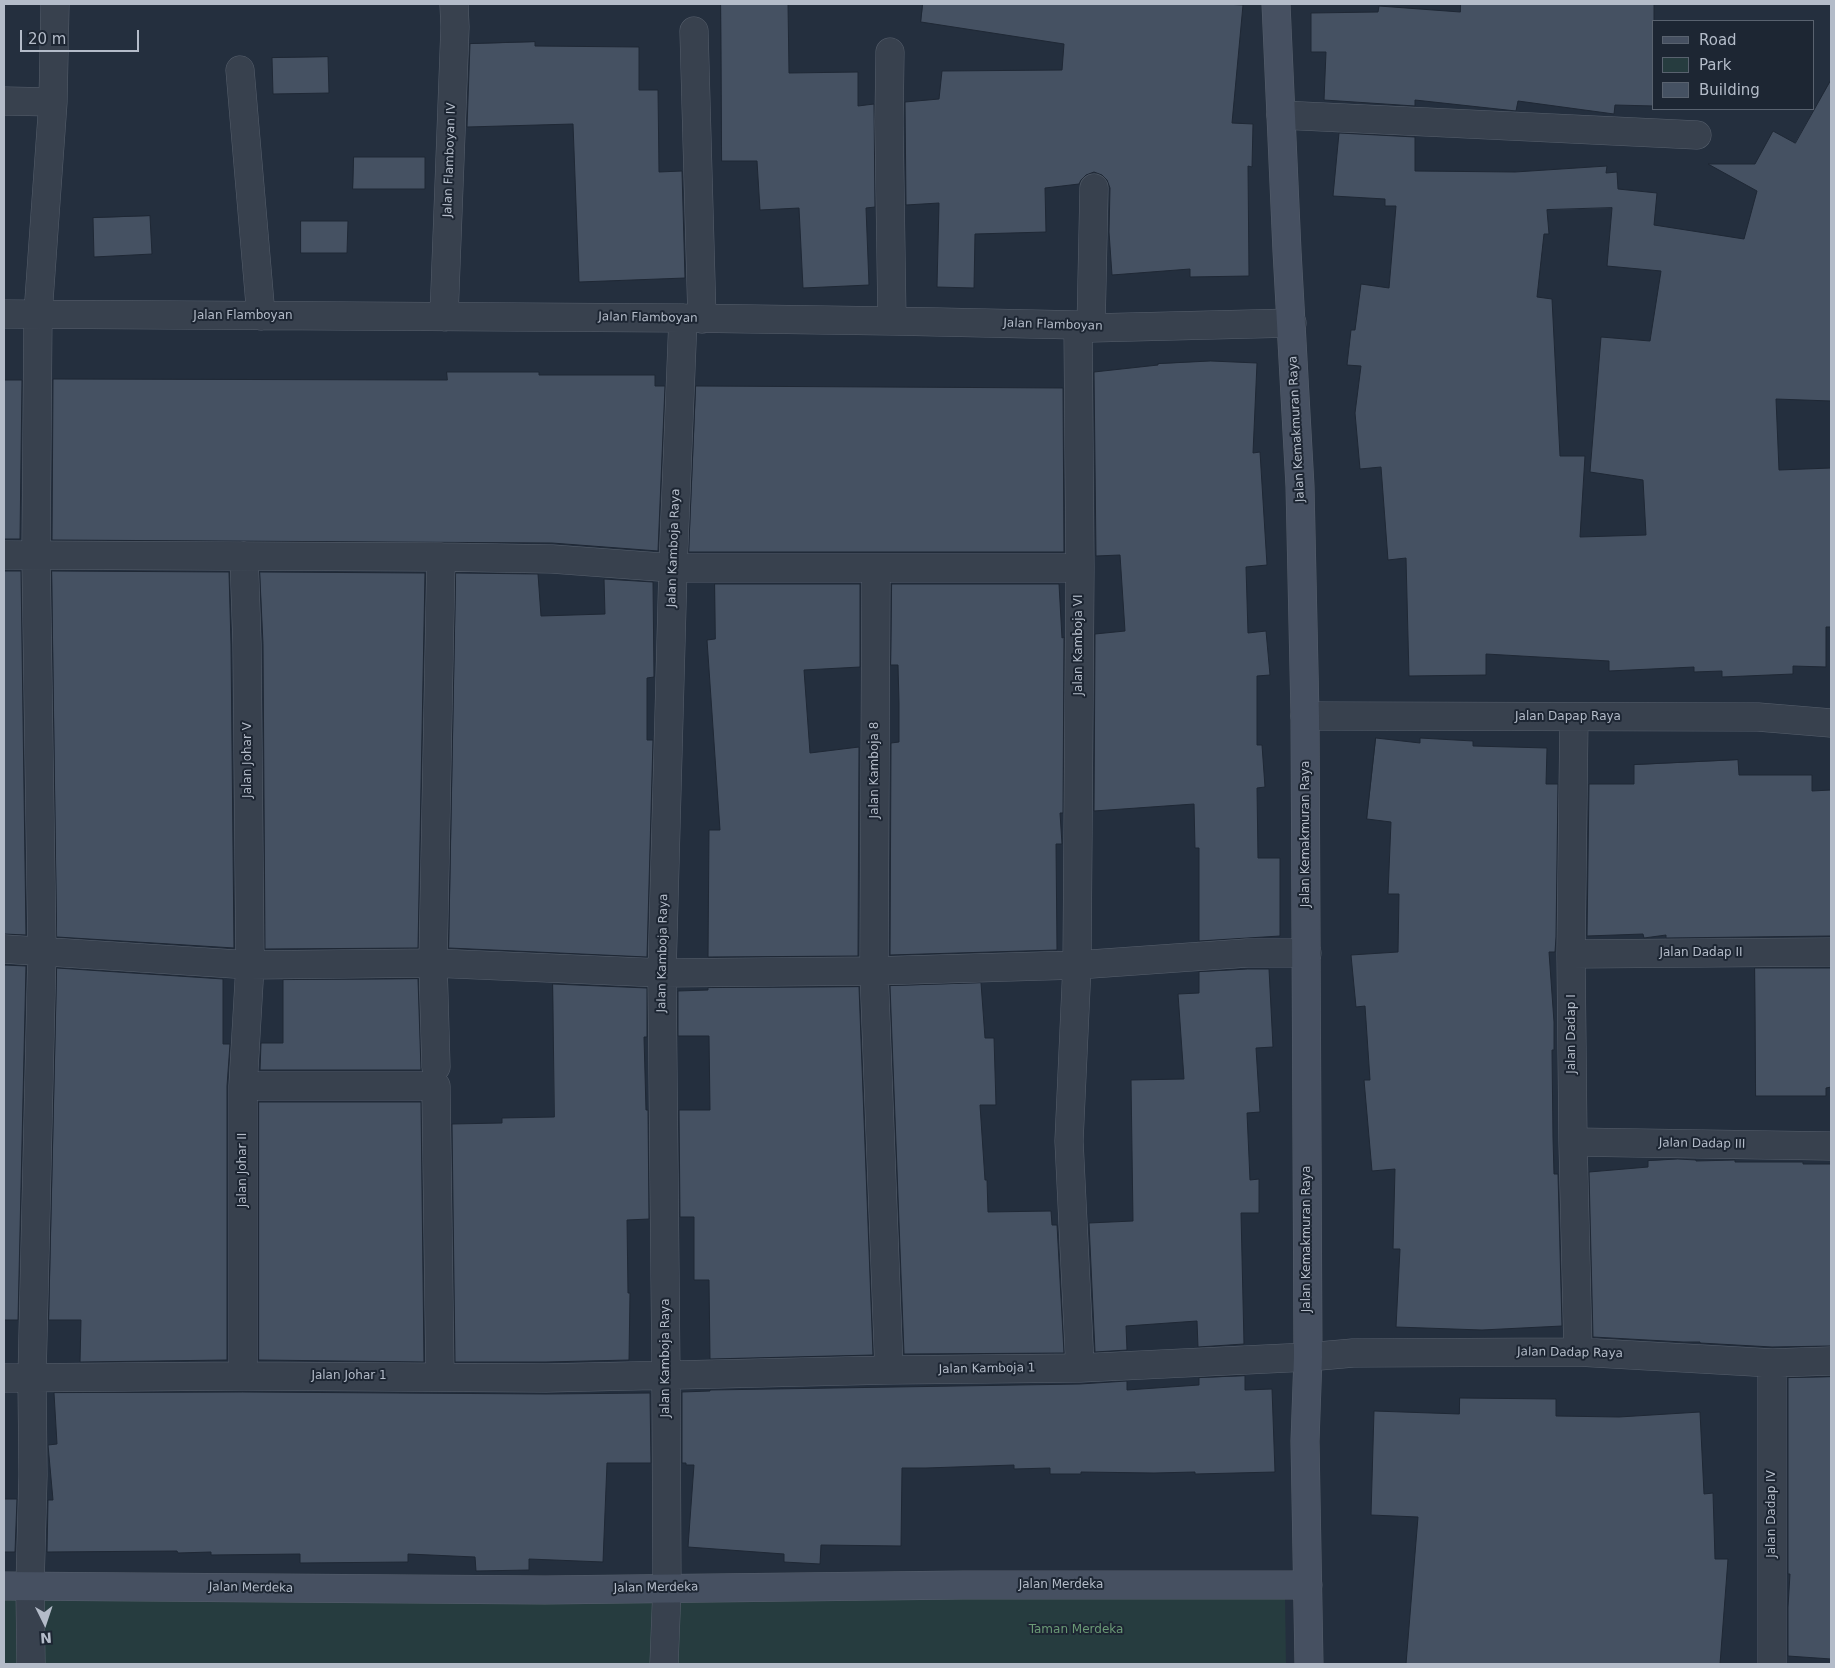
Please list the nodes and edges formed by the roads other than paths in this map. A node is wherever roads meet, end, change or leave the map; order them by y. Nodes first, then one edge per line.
1 (56, 4) edge
2 (454, 4) edge
3 (1276, 4) edge
4 (694, 31) dead end
5 (890, 52) dead end
6 (240, 70) dead end
7 (4, 101) edge
8 (53, 102) junction
9 (1281, 115) junction
10 (1697, 135) dead end
11 (1094, 188) dead end
12 (4, 314) edge
13 (38, 314) junction
14 (261, 316) junction
15 (444, 317) junction
16 (692, 319) junction
17 (892, 321) junction
18 (1292, 323) junction
19 (1084, 327) junction
20 (4, 555) edge
21 (36, 556) junction
22 (244, 556) junction
23 (441, 557) junction
24 (674, 568) junction
25 (876, 568) junction
26 (1080, 568) junction
27 (1305, 716) junction
28 (1574, 716) junction
29 (1831, 723) edge
30 (4, 949) edge
31 (42, 951) junction
32 (1831, 952) edge
33 (1307, 953) junction
34 (1571, 954) junction
35 (433, 963) junction
36 (250, 965) junction
37 (1077, 965) junction
38 (874, 971) junction
39 (662, 973) junction
40 (436, 1067) dead end
41 (243, 1086) junction
42 (1573, 1142) junction
43 (1831, 1146) edge
44 (1578, 1352) junction
45 (1308, 1357) junction
46 (1831, 1362) edge
47 (1772, 1363) junction
48 (1080, 1368) junction
49 (889, 1370) junction
50 (666, 1375) junction
51 (243, 1376) junction
52 (440, 1377) junction
53 (4, 1378) edge
54 (32, 1378) junction
55 (1308, 1585) junction
56 (17, 1586) edge
57 (667, 1588) junction
58 (31, 1664) edge
59 (664, 1664) edge
60 (1309, 1664) edge
61 (1772, 1664) edge

1 - 8 street
2 - 15 street, Jalan Flamboyan IV
3 - 9 main road, Jalan Kemakmuran Raya
4 - 16 street, Jalan Kamboja Raya
5 - 17 street
6 - 14 street
7 - 8 street
8 - 13 street
9 - 10 street
9 - 18 main road, Jalan Kemakmuran Raya
11 - 19 street, Jalan Kamboja VI
12 - 13 street, Jalan Flamboyan
13 - 14 street, Jalan Flamboyan
13 - 21 street
14 - 15 street, Jalan Flamboyan
15 - 16 street, Jalan Flamboyan
16 - 17 street, Jalan Flamboyan
16 - 24 street, Jalan Kamboja Raya
17 - 19 street, Jalan Flamboyan
18 - 19 street, Jalan Flamboyan
18 - 27 main road, Jalan Kemakmuran Raya
19 - 26 street, Jalan Kamboja VI
20 - 21 street
21 - 22 street
21 - 31 street
22 - 23 street
22 - 36 street, Jalan Johar V
23 - 24 street
23 - 35 street
24 - 25 street
24 - 39 street, Jalan Kamboja Raya
25 - 26 street
25 - 38 street, Jalan Kamboja 8
26 - 37 street, Jalan Kamboja VI
27 - 28 street, Jalan Dapap Raya
27 - 33 main road, Jalan Kemakmuran Raya
28 - 29 street, Jalan Dapap Raya
28 - 34 street, Jalan Dadap I
30 - 31 street
31 - 36 street
31 - 54 street
32 - 34 street, Jalan Dadap II
33 - 37 street
33 - 45 main road, Jalan Kemakmuran Raya
34 - 42 street, Jalan Dadap I
35 - 36 street
35 - 39 street
35 - 40 street
36 - 41 street, Jalan Johar II
37 - 38 street
37 - 48 street, Jalan Kamboja VI
38 - 39 street
38 - 49 street, Jalan Kamboja 8
39 - 50 street, Jalan Kamboja Raya
41 - 51 street, Jalan Johar II
41 - 52 street
42 - 43 street, Jalan Dadap III
42 - 44 street, Jalan Dadap I
44 - 45 street, Jalan Dadap Raya
44 - 47 street, Jalan Dadap Raya
45 - 48 street, Jalan Kamboja 1
45 - 55 main road, Jalan Kemakmuran Raya
46 - 47 street, Jalan Dadap Raya
47 - 61 street, Jalan Dadap IV
48 - 49 street, Jalan Kamboja 1
49 - 50 street, Jalan Kamboja 1
50 - 52 street, Jalan Johar 1
50 - 57 street, Jalan Kamboja Raya
51 - 52 street, Jalan Johar 1
51 - 54 street, Jalan Johar 1
53 - 54 street, Jalan Johar 1
54 - 56 street
55 - 57 main road, Jalan Merdeka
55 - 60 main road, Jalan Kemakmuran Raya
56 - 57 main road, Jalan Merdeka
56 - 58 street
57 - 59 street, Jalan Kamboja Raya

